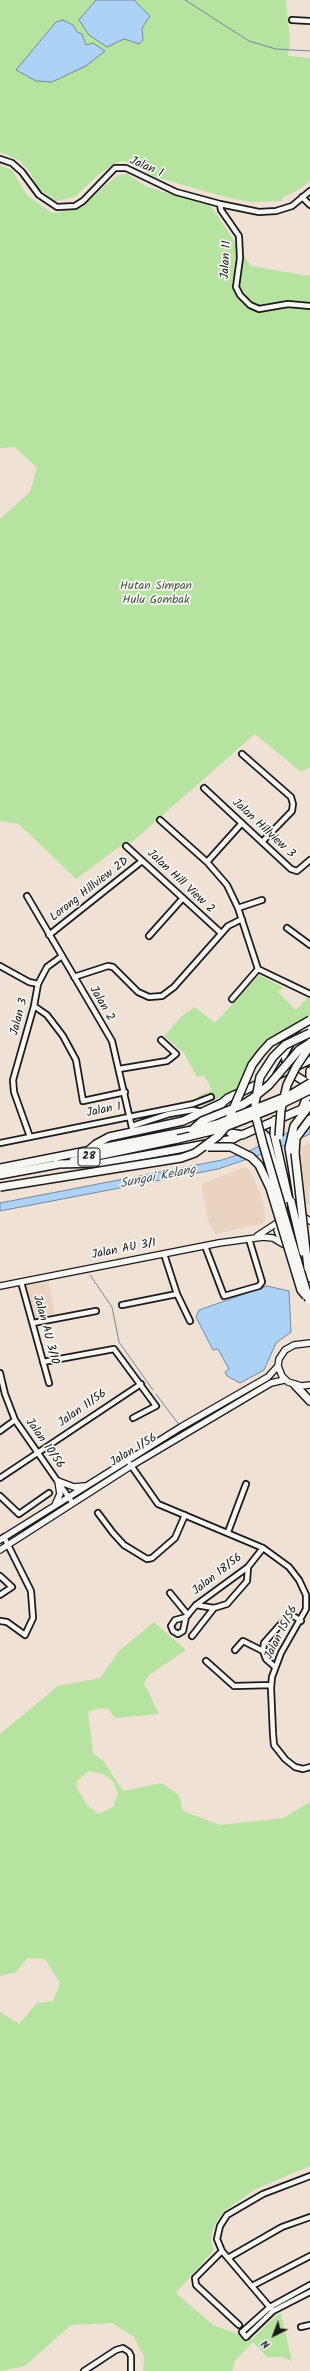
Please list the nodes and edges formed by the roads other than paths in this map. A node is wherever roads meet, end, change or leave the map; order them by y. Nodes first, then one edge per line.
1 (292, 20) dead end
2 (310, 21) edge
3 (0, 158) edge
4 (310, 191) edge
5 (302, 197) junction
6 (220, 204) junction
7 (310, 205) edge
8 (310, 306) edge
9 (242, 754) dead end
10 (204, 788) dead end
11 (160, 820) dead end
12 (242, 823) junction
13 (262, 842) junction
14 (126, 846) dead end
15 (310, 860) edge
16 (142, 861) junction
17 (207, 862) junction
18 (27, 896) dead end
19 (183, 898) junction
20 (262, 900) dead end
21 (238, 908) junction
22 (242, 919) junction
23 (287, 928) dead end
24 (221, 934) junction
25 (50, 935) junction
26 (149, 936) dead end
27 (310, 945) edge
28 (62, 956) junction
29 (0, 967) edge
30 (258, 969) junction
31 (74, 976) junction
32 (38, 984) junction
33 (310, 991) edge
34 (232, 999) dead end
35 (34, 1006) junction
36 (310, 1020) edge
37 (310, 1026) edge
38 (310, 1033) edge
39 (161, 1040) dead end
40 (292, 1042) junction
41 (310, 1043) edge
42 (310, 1046) edge
43 (310, 1060) edge
44 (120, 1069) junction
45 (288, 1071) junction
46 (310, 1071) edge
47 (310, 1076) edge
48 (265, 1081) junction
49 (310, 1083) edge
50 (310, 1090) edge
51 (125, 1092) junction
52 (211, 1097) dead end
53 (222, 1103) junction
54 (310, 1105) edge
55 (302, 1109) junction
56 (205, 1112) junction
57 (130, 1116) junction
58 (218, 1117) junction
59 (310, 1119) edge
60 (183, 1120) junction
61 (275, 1120) junction
62 (257, 1128) junction
63 (132, 1129) junction
64 (192, 1130) junction
65 (242, 1135) junction
66 (270, 1135) junction
67 (30, 1137) junction
68 (0, 1143) edge
69 (198, 1145) junction
70 (179, 1149) junction
71 (89, 1150) junction
72 (56, 1164) junction
73 (0, 1168) edge
74 (0, 1175) edge
75 (0, 1187) edge
76 (299, 1205) junction
77 (307, 1218) edge
78 (281, 1220) junction
79 (251, 1238) junction
80 (310, 1241) edge
81 (283, 1244) junction
82 (205, 1246) junction
83 (164, 1254) junction
84 (308, 1268) junction
85 (310, 1278) edge
86 (21, 1282) junction
87 (0, 1286) edge
88 (177, 1294) junction
89 (310, 1302) edge
90 (122, 1305) dead end
91 (96, 1311) dead end
92 (190, 1321) dead end
93 (33, 1323) junction
94 (310, 1343) edge
95 (43, 1362) junction
96 (278, 1366) junction
97 (0, 1373) edge
98 (284, 1380) junction
99 (49, 1383) dead end
100 (141, 1384) junction
101 (295, 1385) junction
102 (310, 1385) edge
103 (5, 1394) junction
104 (0, 1397) edge
105 (310, 1401) edge
106 (133, 1418) dead end
107 (15, 1420) junction
108 (0, 1431) edge
109 (38, 1451) junction
110 (130, 1463) junction
111 (0, 1478) edge
112 (58, 1481) junction
113 (89, 1484) junction
114 (246, 1484) dead end
115 (49, 1493) dead end
116 (0, 1496) edge
117 (70, 1499) junction
118 (54, 1506) junction
119 (98, 1513) dead end
120 (185, 1515) junction
121 (228, 1532) junction
122 (2, 1539) edge
123 (8, 1544) junction
124 (263, 1548) junction
125 (0, 1550) edge
126 (248, 1567) junction
127 (0, 1576) edge
128 (170, 1593) dead end
129 (0, 1595) edge
130 (196, 1604) junction
131 (214, 1608) junction
132 (0, 1621) edge
133 (301, 1621) junction
134 (192, 1636) dead end
135 (235, 1650) dead end
136 (263, 1651) junction
137 (206, 1661) dead end
138 (275, 1667) junction
139 (271, 1685) junction
140 (310, 1767) edge
141 (310, 2176) edge
142 (310, 2217) edge
143 (222, 2251) junction
144 (310, 2256) edge
145 (228, 2258) junction
146 (310, 2285) edge
147 (252, 2286) junction
148 (310, 2292) edge
149 (270, 2307) junction
150 (273, 2311) junction
151 (239, 2325) dead end
152 (310, 2325) edge
153 (302, 2327) dead end
154 (84, 2371) edge
155 (131, 2371) edge

1 - 2 street
3 - 6 street, Jalan 1
4 - 5 street, Jalan 1
5 - 6 street, Jalan 1
5 - 7 street
6 - 8 street, Jalan 11
9 - 13 street
10 - 12 street, Jalan Hillview 3
11 - 17 street
12 - 13 street, Jalan Hillview 3
12 - 17 street
13 - 15 street, Jalan Hillview 3
14 - 16 street, Jalan Hill View 2
16 - 19 street, Jalan Hill View 2
16 - 25 street, Lorong Hillview 2D
17 - 21 street
18 - 25 street, Jalan 2
19 - 24 street, Jalan Hill View 2
19 - 26 street
20 - 21 street
21 - 22 street
22 - 24 street
22 - 30 street
23 - 27 street
24 - 31 street
25 - 28 street, Jalan 2
28 - 31 street, Jalan 2
28 - 32 street, Jalan 3
29 - 32 street
30 - 33 street
30 - 34 street
31 - 44 street, Jalan 2
32 - 35 street, Jalan 3
35 - 51 street
35 - 67 street, Jalan 3
36 - 75 highway, bridge
37 - 40 street
38 - 89 highway, bridge
39 - 44 street
40 - 45 street
40 - 48 street
41 - 64 highway, bridge
42 - 84 highway, bridge
43 - 45 highway
44 - 51 street, Jalan 2
45 - 48 highway
45 - 55 highway
46 - 47 highway
48 - 53 highway
49 - 64 highway, 28, bridge
50 - 72 highway, 28, bridge
51 - 57 street, Jalan 2
52 - 57 street, Jalan 1
53 - 56 highway
53 - 58 highway
54 - 55 highway
54 - 76 highway, bridge
55 - 61 highway
56 - 58 street
56 - 60 highway
56 - 63 street
57 - 63 street, Jalan 2
57 - 67 street, Jalan 1
58 - 65 highway
59 - 76 highway, bridge
60 - 63 highway
60 - 69 highway
61 - 62 highway
61 - 66 highway
62 - 65 highway
62 - 66 highway
63 - 71 highway
64 - 71 highway, 28
65 - 69 highway
66 - 77 highway
66 - 78 highway
67 - 68 street, Jalan 1
69 - 70 highway
70 - 72 highway
70 - 89 highway, bridge
71 - 73 highway, 28
72 - 74 highway, 28
76 - 84 highway, bridge
77 - 78 main road, Jalan AU 3/1
78 - 79 main road, Jalan AU 3/1
78 - 81 main road
79 - 81 main road, Jalan AU 3/1
79 - 82 main road, Jalan AU 3/1
79 - 82 street
80 - 81 main road, Jalan AU 3/1
82 - 83 main road, Jalan AU 3/1
83 - 86 main road, Jalan AU 3/1
83 - 88 street
84 - 85 highway
86 - 87 main road, Jalan AU 3/1
86 - 93 street, Jalan AU 3/10
88 - 90 street
88 - 92 street
91 - 93 street
93 - 95 street, Jalan AU 3/10
94 - 96 main road
95 - 99 street, Jalan AU 3/10
95 - 100 street
96 - 98 main road
96 - 110 main road, Jalan 1/56
97 - 103 street, Jalan 10/56
98 - 101 main road
98 - 110 main road, Jalan 1/56
100 - 106 street
100 - 109 street, Jalan 11/56
101 - 102 main road
101 - 105 highway
103 - 104 street
103 - 107 street, Jalan 10/56
107 - 108 street
107 - 109 street, Jalan 10/56
109 - 111 street, Jalan 11/56
109 - 112 street, Jalan 10/56
110 - 113 main road, Jalan 1/56
110 - 117 main road, Jalan 1/56
110 - 120 street, Jalan 15/56
112 - 113 main road
112 - 117 street, Jalan 10/56
112 - 118 main road
113 - 117 main road, Jalan 1/56
114 - 121 street
115 - 116 street
117 - 118 main road, Jalan 1/56
117 - 123 main road, Jalan 1/56
118 - 122 main road, Jalan 1/56
119 - 120 street
120 - 121 street, Jalan 15/56
121 - 124 street, Jalan 15/56
122 - 123 street
123 - 125 main road, Jalan 1/56
123 - 132 street
124 - 126 street, Jalan 18/56
124 - 133 street, Jalan 15/56
126 - 130 street, Jalan 18/56
126 - 131 street
127 - 129 street
128 - 130 street, Jalan 18/56
130 - 131 street
131 - 134 street
133 - 136 street
133 - 138 street, Jalan 15/56
135 - 136 street
136 - 138 street
137 - 139 street
138 - 139 street, Jalan 15/56
139 - 140 street, Jalan 15/56
141 - 143 street
142 - 145 street
143 - 145 street
143 - 151 street
144 - 147 street
145 - 147 street
146 - 149 street
147 - 149 street
148 - 150 street
149 - 150 street
149 - 150 street
152 - 153 street
154 - 155 street

